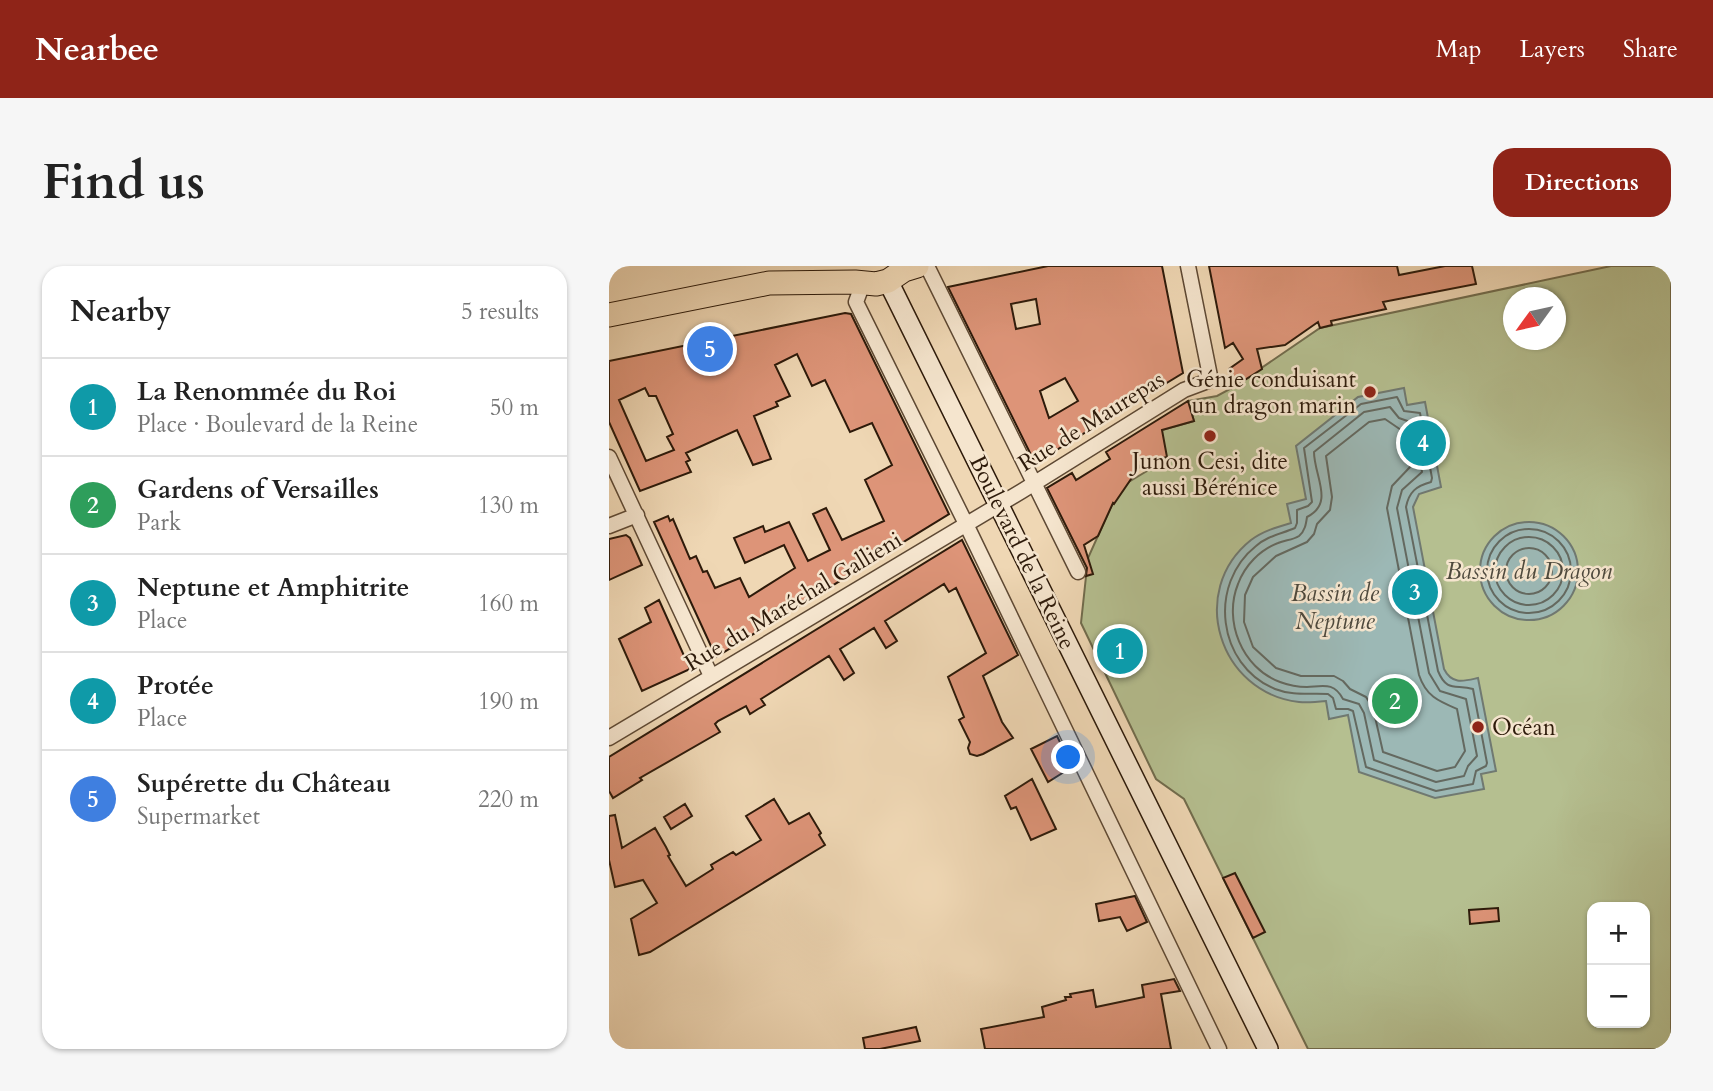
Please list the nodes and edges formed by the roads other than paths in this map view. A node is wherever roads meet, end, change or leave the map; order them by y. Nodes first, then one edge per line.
1 (806, 266) edge
2 (927, 266) edge
3 (1188, 266) edge
4 (903, 271) edge
5 (856, 277) edge
6 (769, 283) junction
7 (609, 315) edge
8 (609, 457) edge
9 (1034, 483) junction
10 (1000, 504) junction
11 (637, 515) junction
12 (966, 524) junction
13 (609, 526) edge
14 (1078, 572) dead end
15 (711, 676) junction
16 (609, 738) edge
17 (1219, 1049) edge
18 (1268, 1049) edge

1 - 6 main road
2 - 9 street
3 - 9 street, Rue de Maurepas
4 - 5 main road
4 - 10 street, Boulevard de la Reine
5 - 6 main road
5 - 12 street
6 - 7 main road
8 - 11 street
9 - 10 street, Rue de Maurepas
9 - 14 street
10 - 12 street, Rue du Maréchal Gallieni
10 - 18 street, Boulevard de la Reine
11 - 13 street
11 - 15 street
12 - 15 street, Rue du Maréchal Gallieni
12 - 17 street
15 - 16 street, Rue du Maréchal Gallieni

